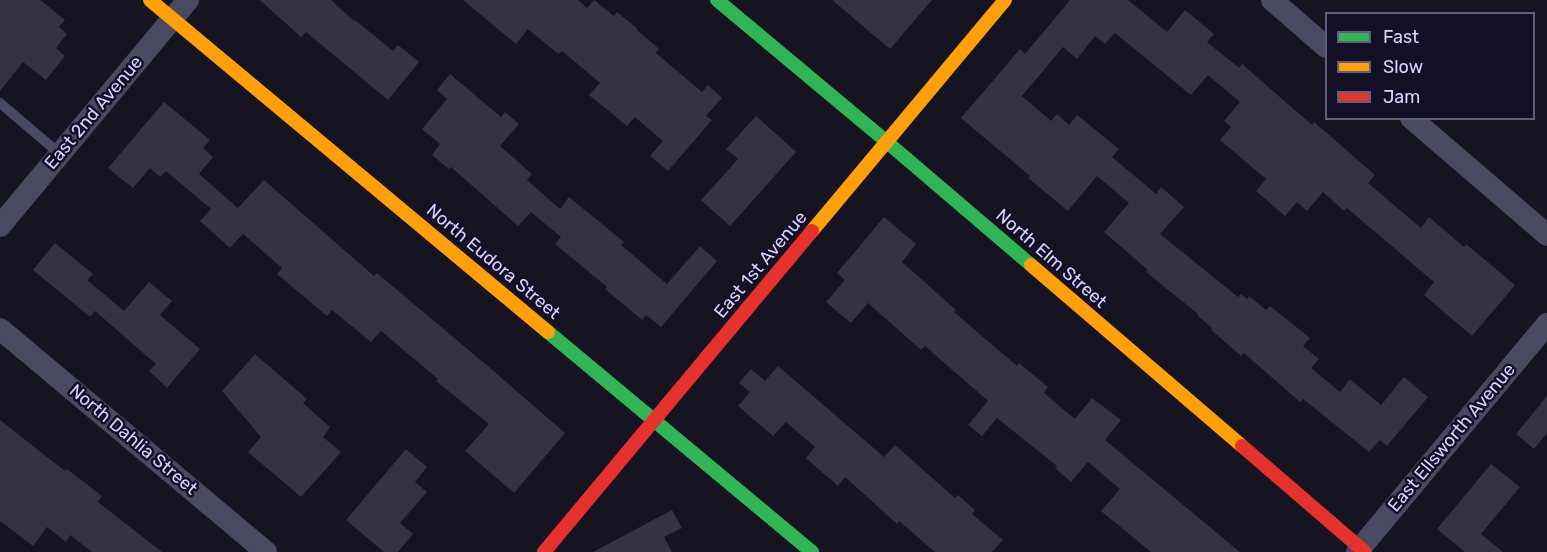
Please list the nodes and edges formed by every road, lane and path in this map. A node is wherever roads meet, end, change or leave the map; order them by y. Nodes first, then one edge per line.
1 (150, 0) edge
2 (188, 0) edge
3 (717, 0) edge
4 (1005, 0) edge
5 (1272, 0) edge
6 (172, 19) junction
7 (1325, 46) edge
8 (0, 104) edge
9 (1413, 120) edge
10 (887, 142) junction
11 (60, 154) junction
12 (0, 226) edge
13 (1547, 235) edge
14 (1547, 324) edge
15 (0, 328) edge
16 (655, 420) junction
17 (1361, 551) edge
18 (266, 552) edge
19 (544, 552) edge
20 (812, 552) edge

1 - 6 street, North Eudora Street
2 - 6 street, East 2nd Avenue
3 - 10 street, North Elm Street
4 - 10 street, East 1st Avenue
5 - 7 street
6 - 11 street, East 2nd Avenue
6 - 16 street, North Eudora Street
8 - 11 lane
9 - 13 street
10 - 16 street, East 1st Avenue
10 - 17 street, North Elm Street
11 - 12 street, East 2nd Avenue
14 - 17 street, East Ellsworth Avenue
15 - 18 street, North Dahlia Street
16 - 19 street, East 1st Avenue
16 - 20 street, North Eudora Street

